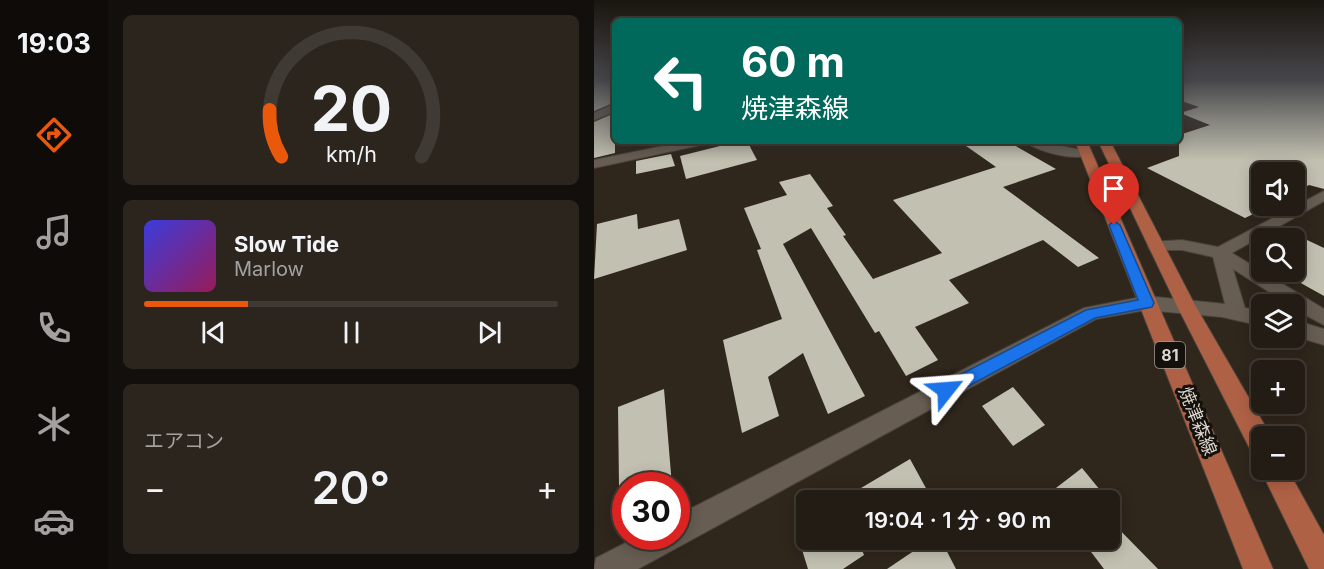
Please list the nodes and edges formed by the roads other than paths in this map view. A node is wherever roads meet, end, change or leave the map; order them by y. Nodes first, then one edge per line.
1 (612, 108) edge
2 (594, 117) edge
3 (691, 144) edge
4 (1036, 144) edge
5 (1105, 144) edge
6 (1083, 147) edge
7 (594, 164) edge
8 (1324, 195) edge
9 (1156, 246) junction
10 (1220, 253) junction
11 (1146, 303) junction
12 (1186, 306) junction
13 (1237, 312) junction
14 (1251, 316) edge
15 (1324, 318) edge
16 (1305, 331) edge
17 (1324, 337) edge
18 (1251, 426) edge
19 (1279, 480) edge
20 (690, 525) edge
21 (643, 550) edge
22 (1324, 566) edge
23 (607, 569) edge
24 (1258, 569) edge

1 - 2 street
3 - 7 street
4 - 6 street
5 - 9 main road, 81
6 - 11 main road, 焼津森線 / 81
8 - 10 street
9 - 10 street
9 - 12 main road, 81
10 - 13 street
10 - 15 street
11 - 12 street
11 - 20 street
11 - 24 main road, 焼津森線 / 81
12 - 13 street
12 - 18 main road, 81
13 - 14 street
16 - 17 street
19 - 22 main road
21 - 23 street

